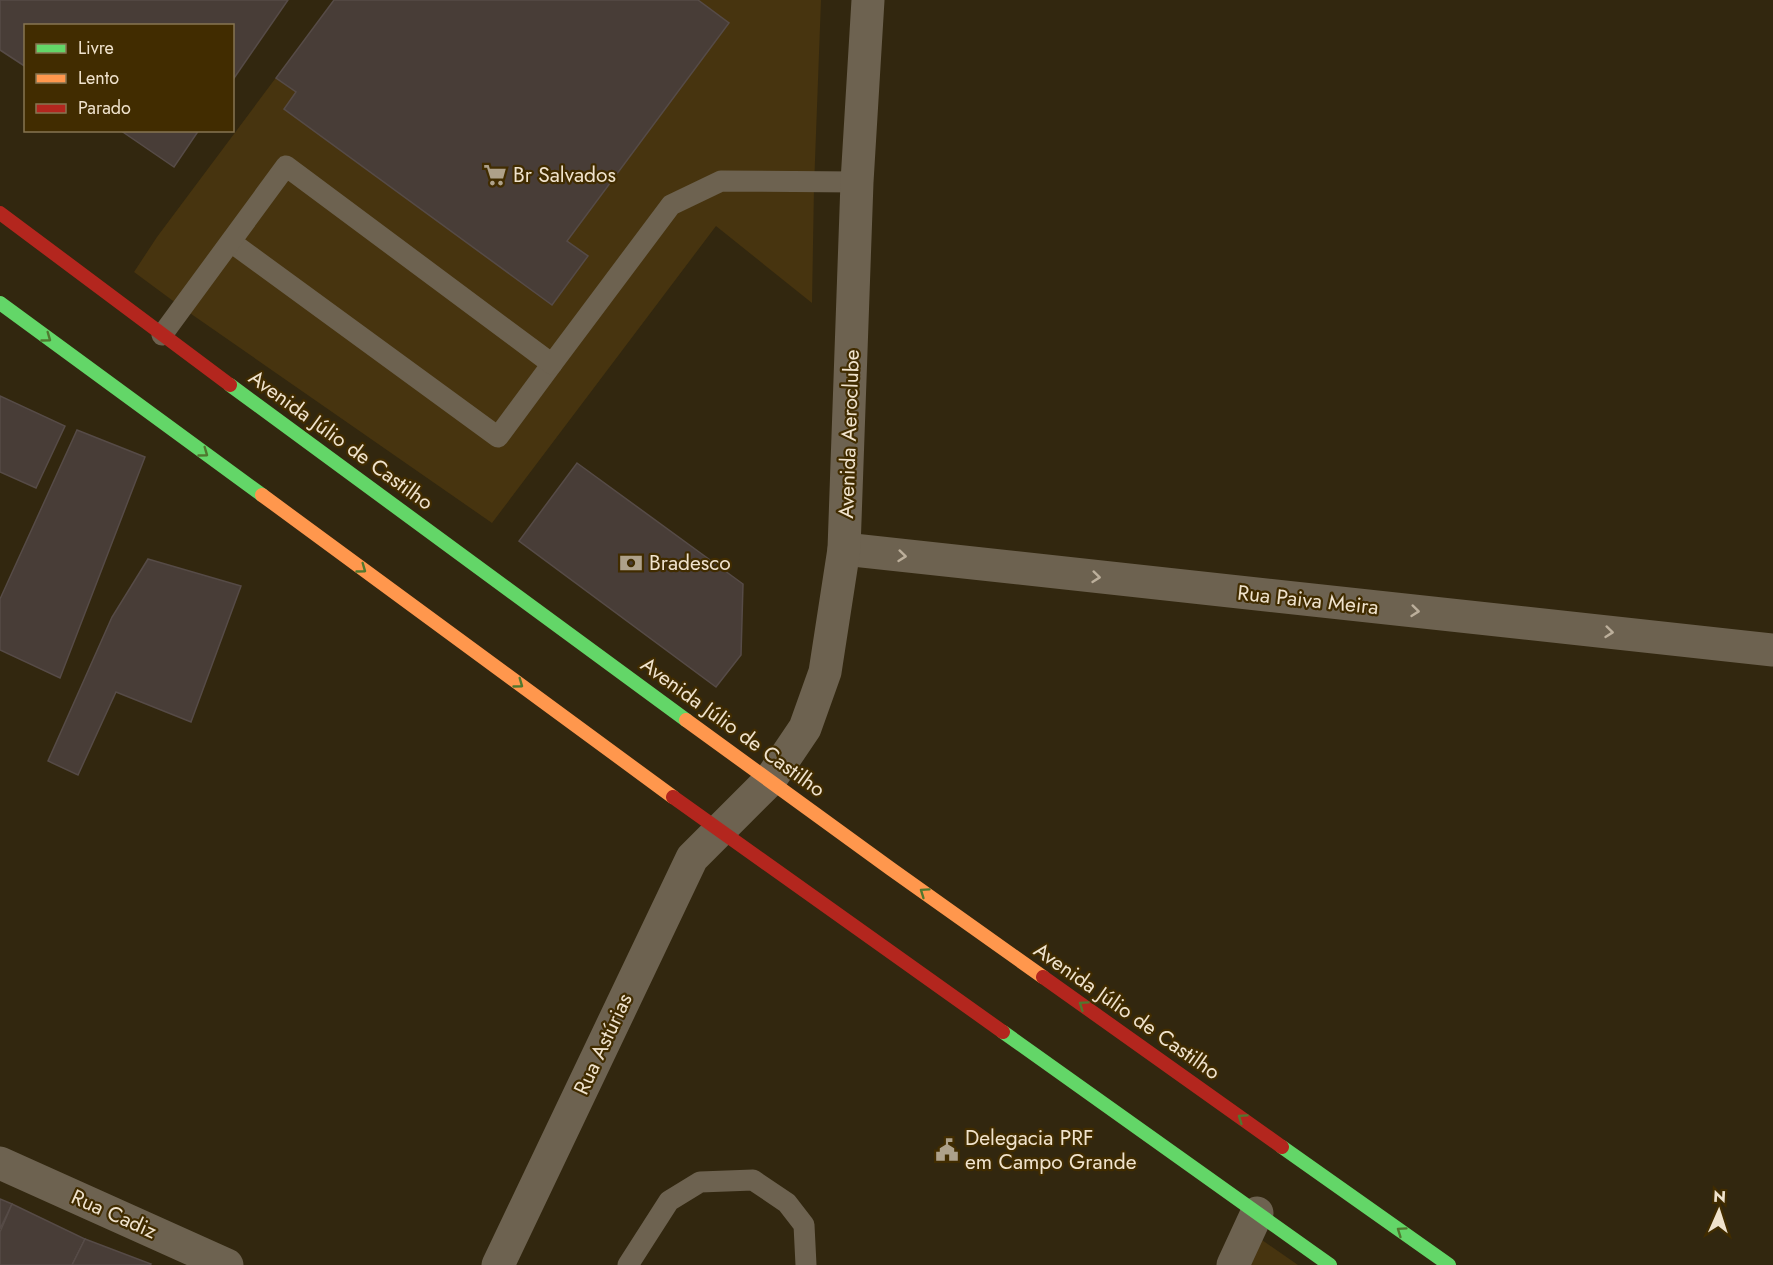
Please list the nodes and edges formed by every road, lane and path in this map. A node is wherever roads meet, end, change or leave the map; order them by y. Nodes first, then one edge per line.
1 (868, 0) edge
2 (858, 182) junction
3 (0, 213) edge
4 (231, 242) junction
5 (0, 303) edge
6 (162, 335) junction
7 (552, 364) junction
8 (844, 549) junction
9 (1773, 650) edge
10 (770, 780) junction
11 (718, 830) junction
12 (0, 1163) edge
13 (1257, 1212) junction
14 (227, 1265) edge
15 (498, 1265) edge
16 (628, 1265) edge
17 (806, 1265) edge
18 (1233, 1265) edge
19 (1330, 1265) edge
20 (1449, 1265) edge

1 - 2 street, Avenida Aeroclube
2 - 7 lane
2 - 8 street, Avenida Aeroclube
3 - 6 main road, Avenida Júlio de Castilho
4 - 6 lane
4 - 7 lane
4 - 7 lane
5 -> 11 main road
6 - 10 main road, Avenida Júlio de Castilho
8 -> 9 street, Rua Paiva Meira
8 - 10 street, Avenida Aeroclube
10 - 11 street, Avenida Aeroclube
20 -> 10 main road, Avenida Júlio de Castilho
11 - 13 main road
11 - 15 street, Rua Astúrias
12 - 14 street, Rua Cadiz
13 - 18 street
13 - 19 main road
16 - 17 lane

